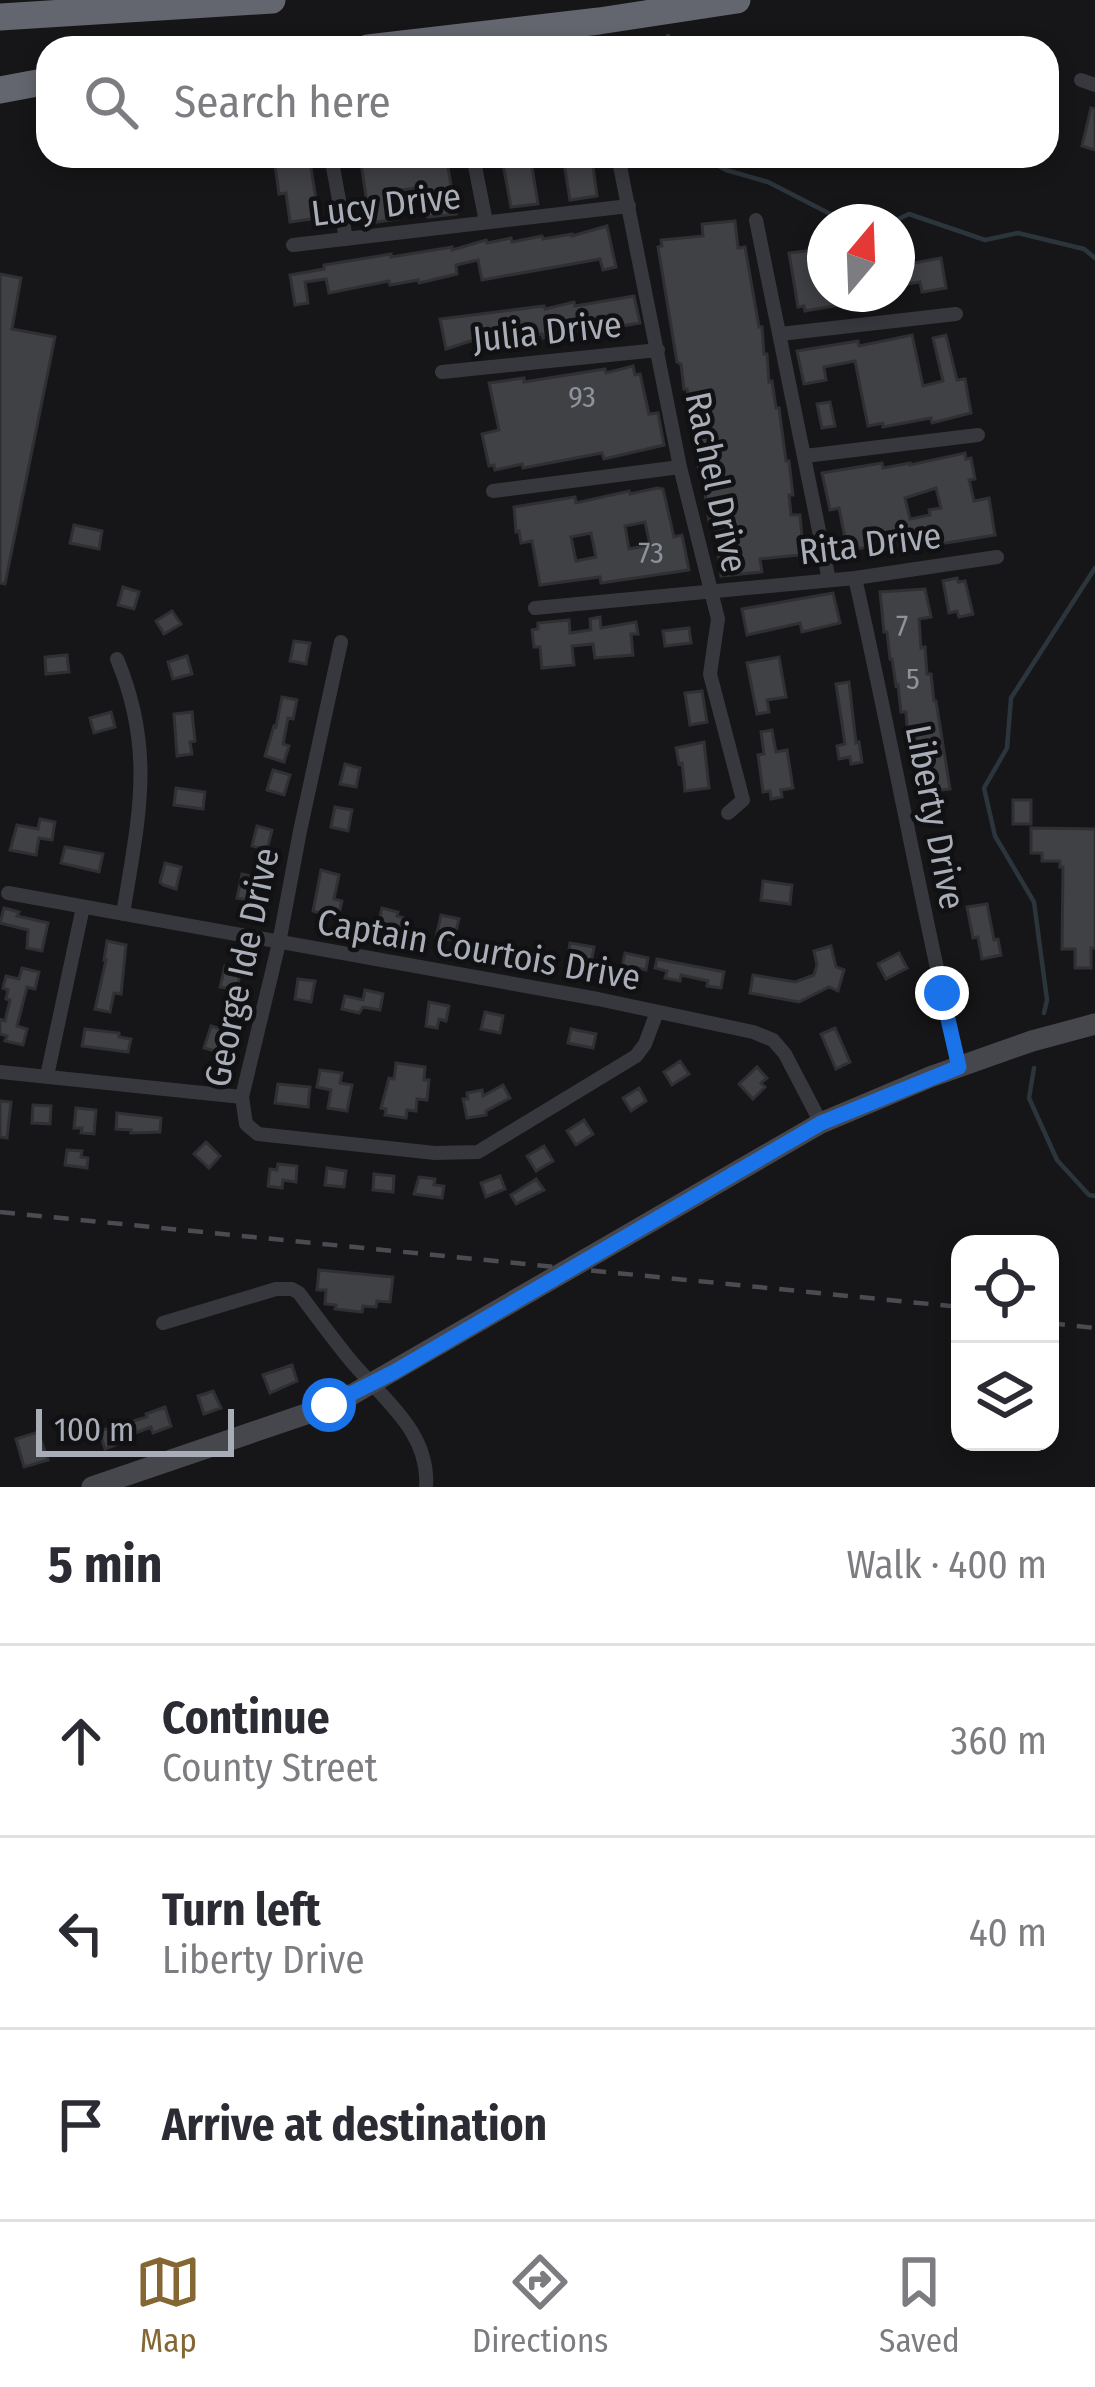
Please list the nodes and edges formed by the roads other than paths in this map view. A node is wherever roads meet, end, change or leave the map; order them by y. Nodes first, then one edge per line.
1 (272, 0) edge
2 (737, 0) edge
3 (0, 4) edge
4 (93, 13) junction
5 (0, 17) edge
6 (477, 36) edge
7 (36, 70) edge
8 (0, 71) edge
9 (36, 84) edge
10 (0, 90) edge
11 (333, 168) edge
12 (475, 168) edge
13 (620, 168) edge
14 (628, 206) junction
15 (756, 220) dead end
16 (486, 223) junction
17 (346, 239) junction
18 (293, 245) dead end
19 (956, 314) dead end
20 (780, 334) junction
21 (658, 350) junction
22 (442, 372) dead end
23 (978, 435) dead end
24 (806, 455) junction
25 (680, 467) junction
26 (494, 491) dead end
27 (997, 557) dead end
28 (855, 578) junction
29 (829, 580) junction
30 (709, 590) junction
31 (535, 608) dead end
32 (341, 642) dead end
33 (117, 659) dead end
34 (728, 813) dead end
35 (8, 893) dead end
36 (83, 907) junction
37 (123, 914) junction
38 (279, 943) junction
39 (657, 1012) junction
40 (1095, 1024) edge
41 (959, 1067) junction
42 (0, 1072) edge
43 (46, 1076) junction
44 (242, 1097) junction
45 (821, 1123) junction
46 (163, 1323) dead end
47 (373, 1384) junction
48 (92, 1487) edge
49 (426, 1487) edge

1 - 4 highway
2 - 6 highway
3 - 4 highway
4 - 5 highway
7 - 8 highway
9 - 10 highway
11 - 17 street
12 - 16 street
13 - 14 street, Rachel Drive
14 - 16 street, Lucy Drive
14 - 21 street, Rachel Drive
15 - 20 street
16 - 17 street, Lucy Drive
17 - 18 street, Lucy Drive
19 - 20 street
20 - 24 street
21 - 22 street, Julia Drive
21 - 25 street, Rachel Drive
23 - 24 street
24 - 29 street
25 - 26 street
25 - 30 street, Rachel Drive
27 - 28 street, Rita Drive
28 - 29 street, Rita Drive
28 - 41 street, Liberty Drive
29 - 30 street, Rita Drive
30 - 31 street, Rita Drive
30 - 34 street, Rachel Drive
32 - 38 street, George Ide Drive
33 - 37 street
35 - 36 street, Captain Courtois Drive
36 - 37 street, Captain Courtois Drive
36 - 43 street
37 - 38 street, Captain Courtois Drive
38 - 39 street, Captain Courtois Drive
38 - 44 street, George Ide Drive
39 - 44 street, George Ide Drive
39 - 45 street, Captain Courtois Drive
40 - 41 main road
41 - 45 main road
42 - 43 street
43 - 44 street
45 - 47 main road
46 - 47 street
47 - 48 main road
47 - 49 street

